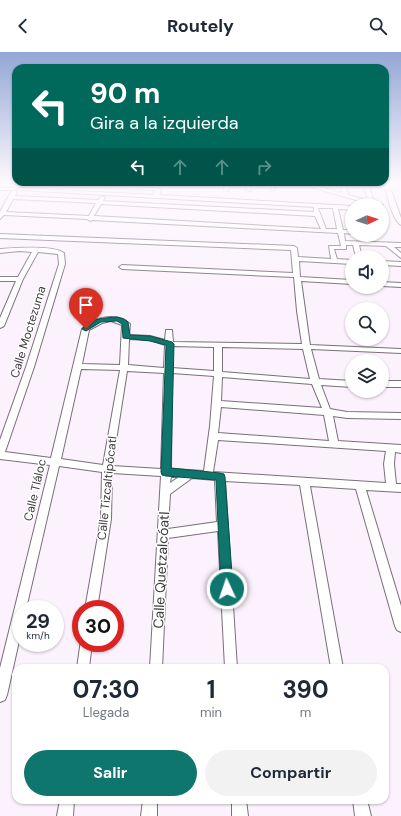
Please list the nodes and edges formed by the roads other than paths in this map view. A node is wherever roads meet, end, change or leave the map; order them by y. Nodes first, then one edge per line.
1 (264, 220) edge
2 (319, 220) edge
3 (337, 220) edge
4 (324, 230) junction
5 (339, 232) junction
6 (345, 232) edge
7 (0, 236) edge
8 (387, 244) junction
9 (343, 245) junction
10 (401, 245) edge
11 (356, 246) junction
12 (36, 250) junction
13 (357, 250) edge
14 (0, 251) edge
15 (401, 256) edge
16 (296, 259) junction
17 (334, 261) junction
18 (345, 262) edge
19 (389, 263) edge
20 (401, 264) edge
21 (122, 267) dead end
22 (297, 277) junction
23 (0, 279) edge
24 (20, 279) junction
25 (345, 281) edge
26 (389, 284) edge
27 (401, 285) edge
28 (122, 320) joint
29 (0, 326) edge
30 (169, 332) dead end
31 (126, 337) junction
32 (170, 344) junction
33 (218, 344) junction
34 (306, 346) junction
35 (401, 351) edge
36 (78, 366) junction
37 (124, 367) junction
38 (168, 371) junction
39 (219, 375) junction
40 (316, 383) junction
41 (345, 384) edge
42 (389, 384) edge
43 (401, 384) edge
44 (218, 404) junction
45 (328, 412) junction
46 (401, 416) edge
47 (214, 436) junction
48 (334, 444) junction
49 (396, 448) edge
50 (0, 454) edge
51 (54, 463) junction
52 (107, 469) junction
53 (166, 472) junction
54 (191, 474) junction
55 (208, 476) junction
56 (220, 477) junction
57 (304, 482) junction
58 (360, 487) junction
59 (397, 488) edge
60 (165, 492) junction
61 (223, 526) junction
62 (163, 534) junction
63 (92, 600) edge
64 (401, 626) edge
65 (85, 652) edge
66 (83, 664) edge
67 (156, 664) edge
68 (231, 664) edge
69 (336, 664) edge
70 (0, 695) edge
71 (66, 804) edge
72 (150, 804) edge
73 (239, 804) edge
74 (361, 804) edge
75 (65, 816) edge
76 (149, 816) edge
77 (240, 816) edge
78 (363, 816) edge

1 - 4 street
2 - 4 street
3 - 5 street
4 - 5 street
5 - 6 street
5 - 9 street
7 - 16 street
8 - 10 street
8 - 11 street
8 - 15 street
9 - 11 street
9 - 17 street
11 - 13 street
12 - 14 street
12 - 24 street
12 - 50 street, Calle Moctezuma
16 - 17 street
16 - 22 street
17 - 18 street
19 - 20 street
21 - 22 street
22 - 25 street
22 - 34 street
23 - 24 street
24 - 29 street
26 - 27 street
28 - 31 street, Calle Tizcaltipócatl
28 - 36 street, Calle Tláloc
30 - 32 street, Calle Quetzalcóatl
31 - 32 street
31 - 37 street, Calle Tizcaltipócatl
32 - 33 street
32 - 38 street, Calle Quetzalcóatl
33 - 34 street
33 - 39 street
34 - 35 street
34 - 40 street
36 - 37 street
36 - 51 street, Calle Tláloc
37 - 38 street
37 - 52 street, Calle Tizcaltipócatl
38 - 39 street
38 - 53 street, Calle Quetzalcóatl
39 - 40 street
39 - 44 street
40 - 41 street
40 - 45 street
42 - 43 street
44 - 45 street
44 - 47 street
45 - 46 street
45 - 48 street
47 - 48 street
47 - 55 street
48 - 49 street
49 - 59 street
50 - 51 street
51 - 52 street
51 - 70 street, Calle Tláloc
52 - 53 street
52 - 63 street, Calle Tizcaltipócatl
53 - 54 street
53 - 60 street, Calle Quetzalcóatl
54 - 55 street
54 - 60 street
55 - 56 street
56 - 57 street
56 - 61 street
57 - 58 street
57 - 69 street
58 - 59 street
58 - 64 street
60 - 62 street, Calle Quetzalcóatl
61 - 62 street
61 - 68 street
62 - 67 street, Calle Quetzalcóatl
65 - 66 street
71 - 75 street
72 - 76 street
73 - 77 street
74 - 78 street

